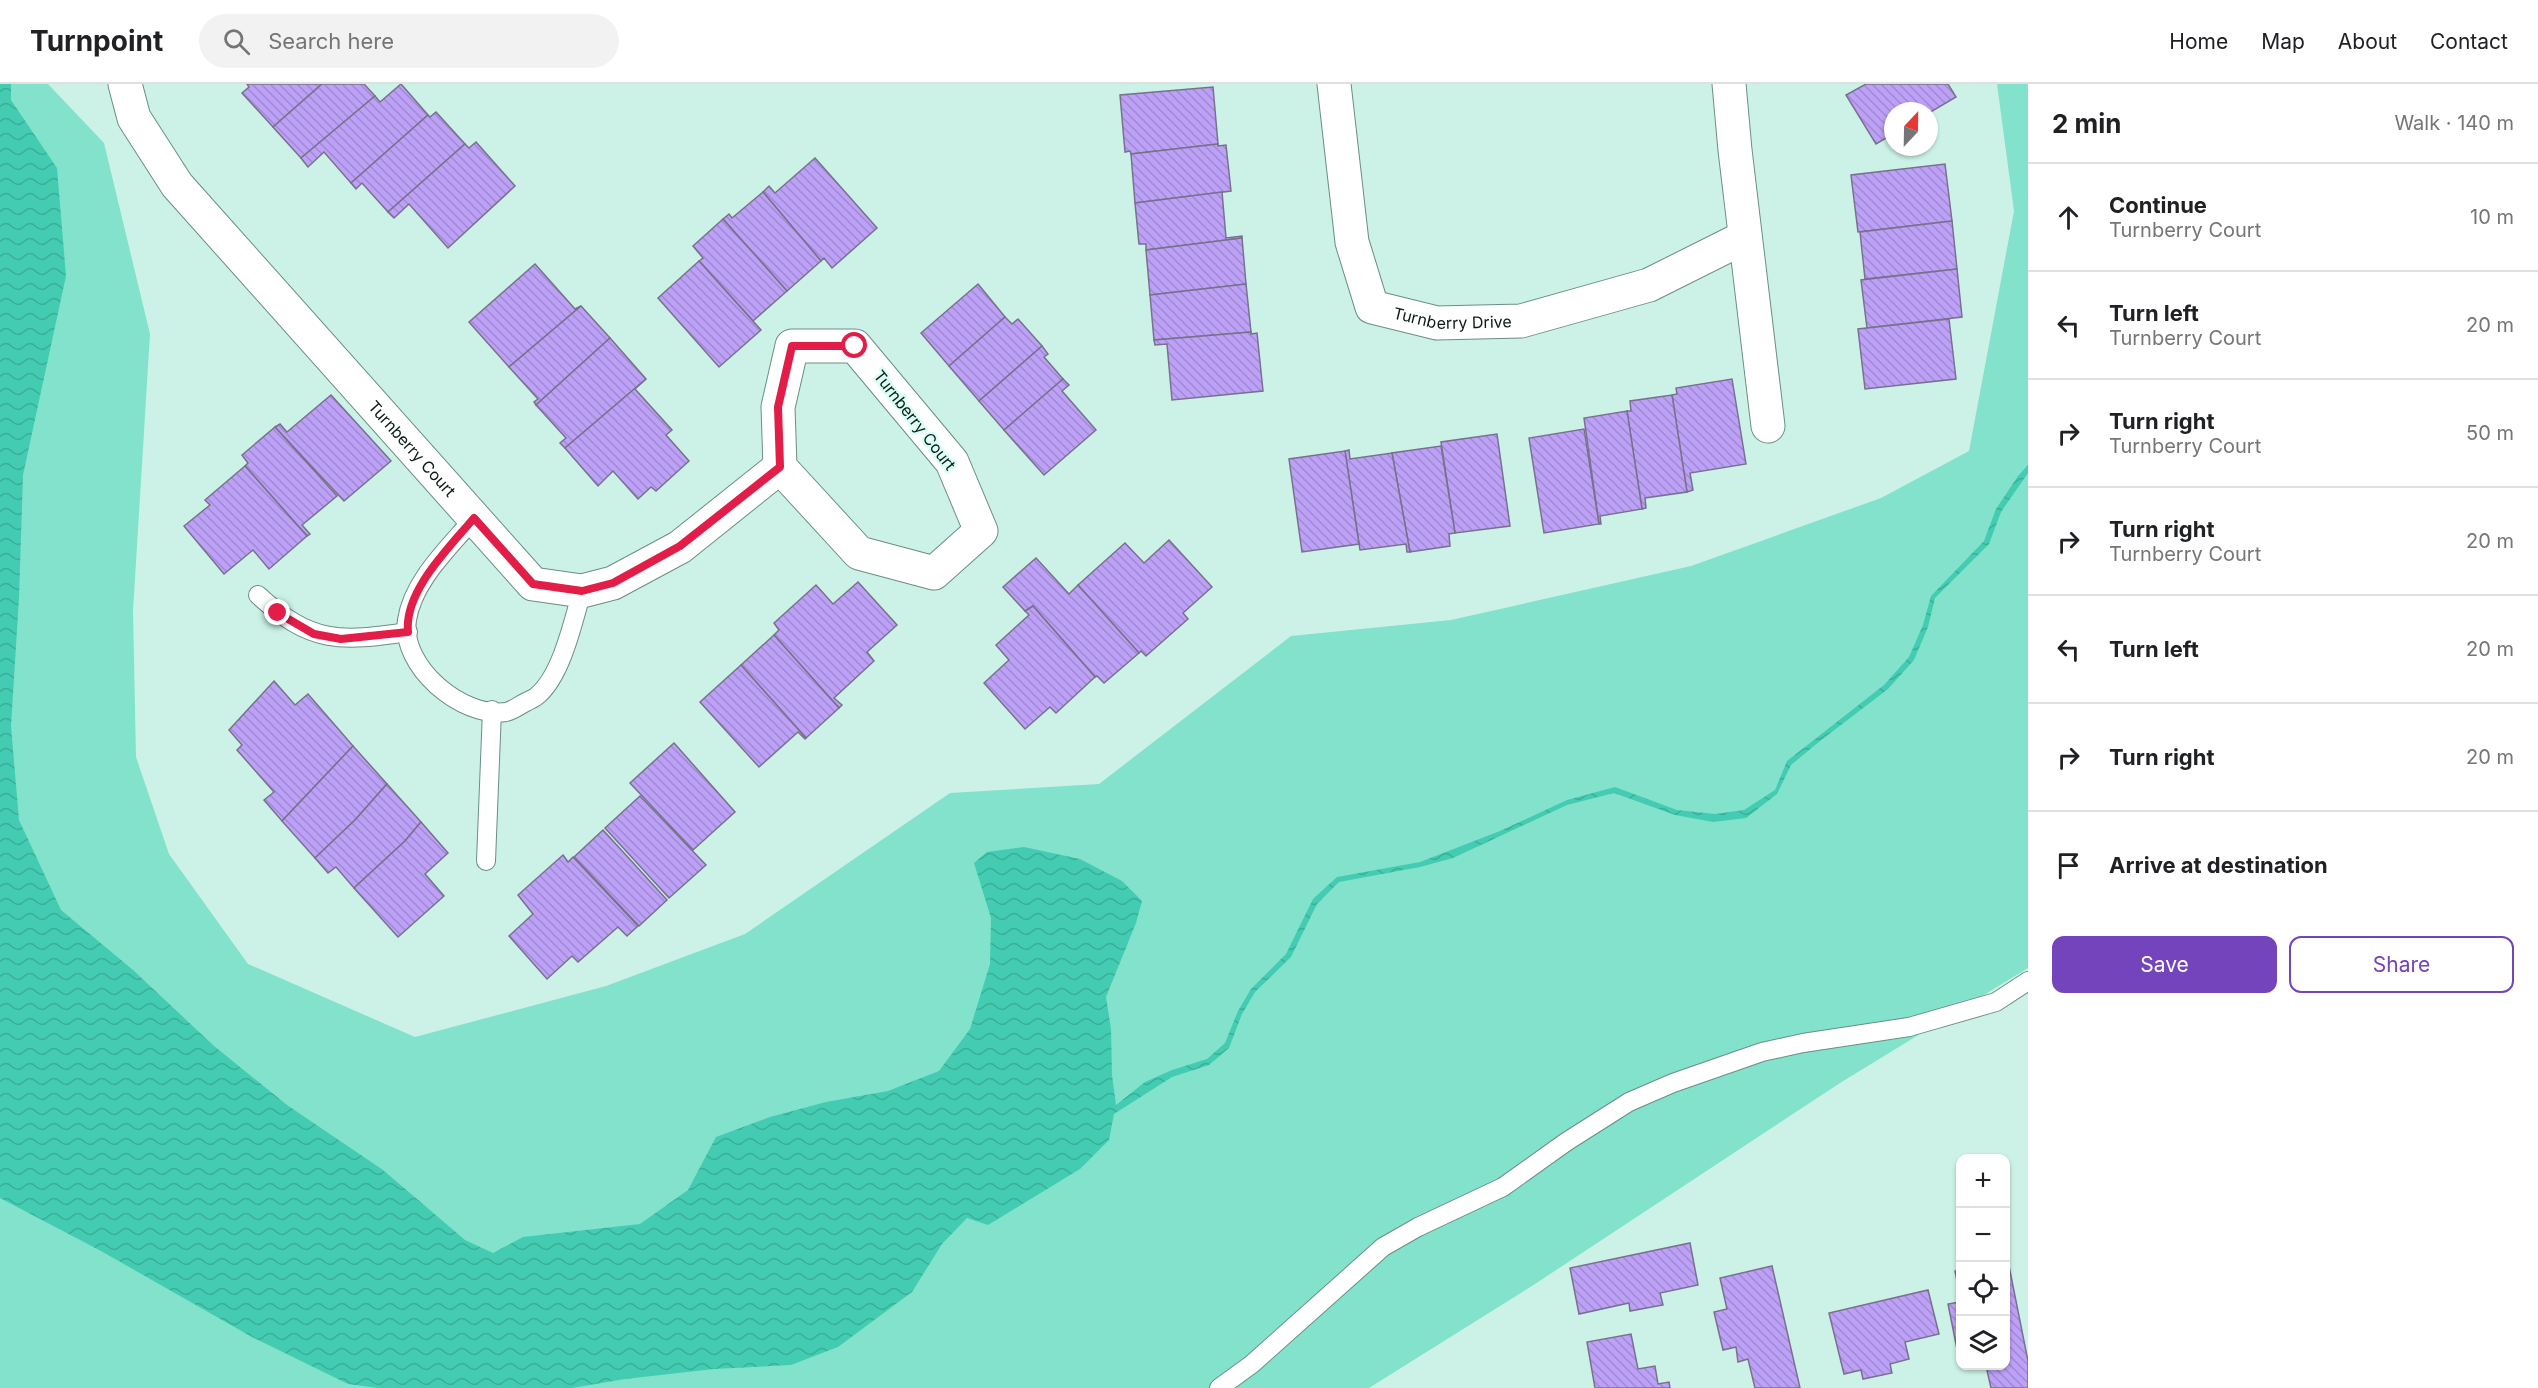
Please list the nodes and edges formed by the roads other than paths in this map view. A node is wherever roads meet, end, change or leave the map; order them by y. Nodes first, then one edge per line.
1 (125, 84) edge
2 (1334, 84) edge
3 (1729, 84) edge
4 (1745, 237) junction
5 (1768, 426) dead end
6 (780, 467) junction
7 (474, 518) junction
8 (582, 591) junction
9 (258, 595) dead end
10 (408, 632) junction
11 (492, 710) junction
12 (486, 861) dead end
13 (2028, 981) edge
14 (1219, 1388) edge

1 - 7 street, Turnberry Court
2 - 4 street, Turnberry Drive
3 - 4 street
4 - 5 street
6 - 6 street, Turnberry Court
6 - 8 street, Turnberry Court
7 - 8 street, Turnberry Court
7 - 10 lane
8 - 11 lane
9 - 10 lane
10 - 11 lane
11 - 12 lane
13 - 14 lane

